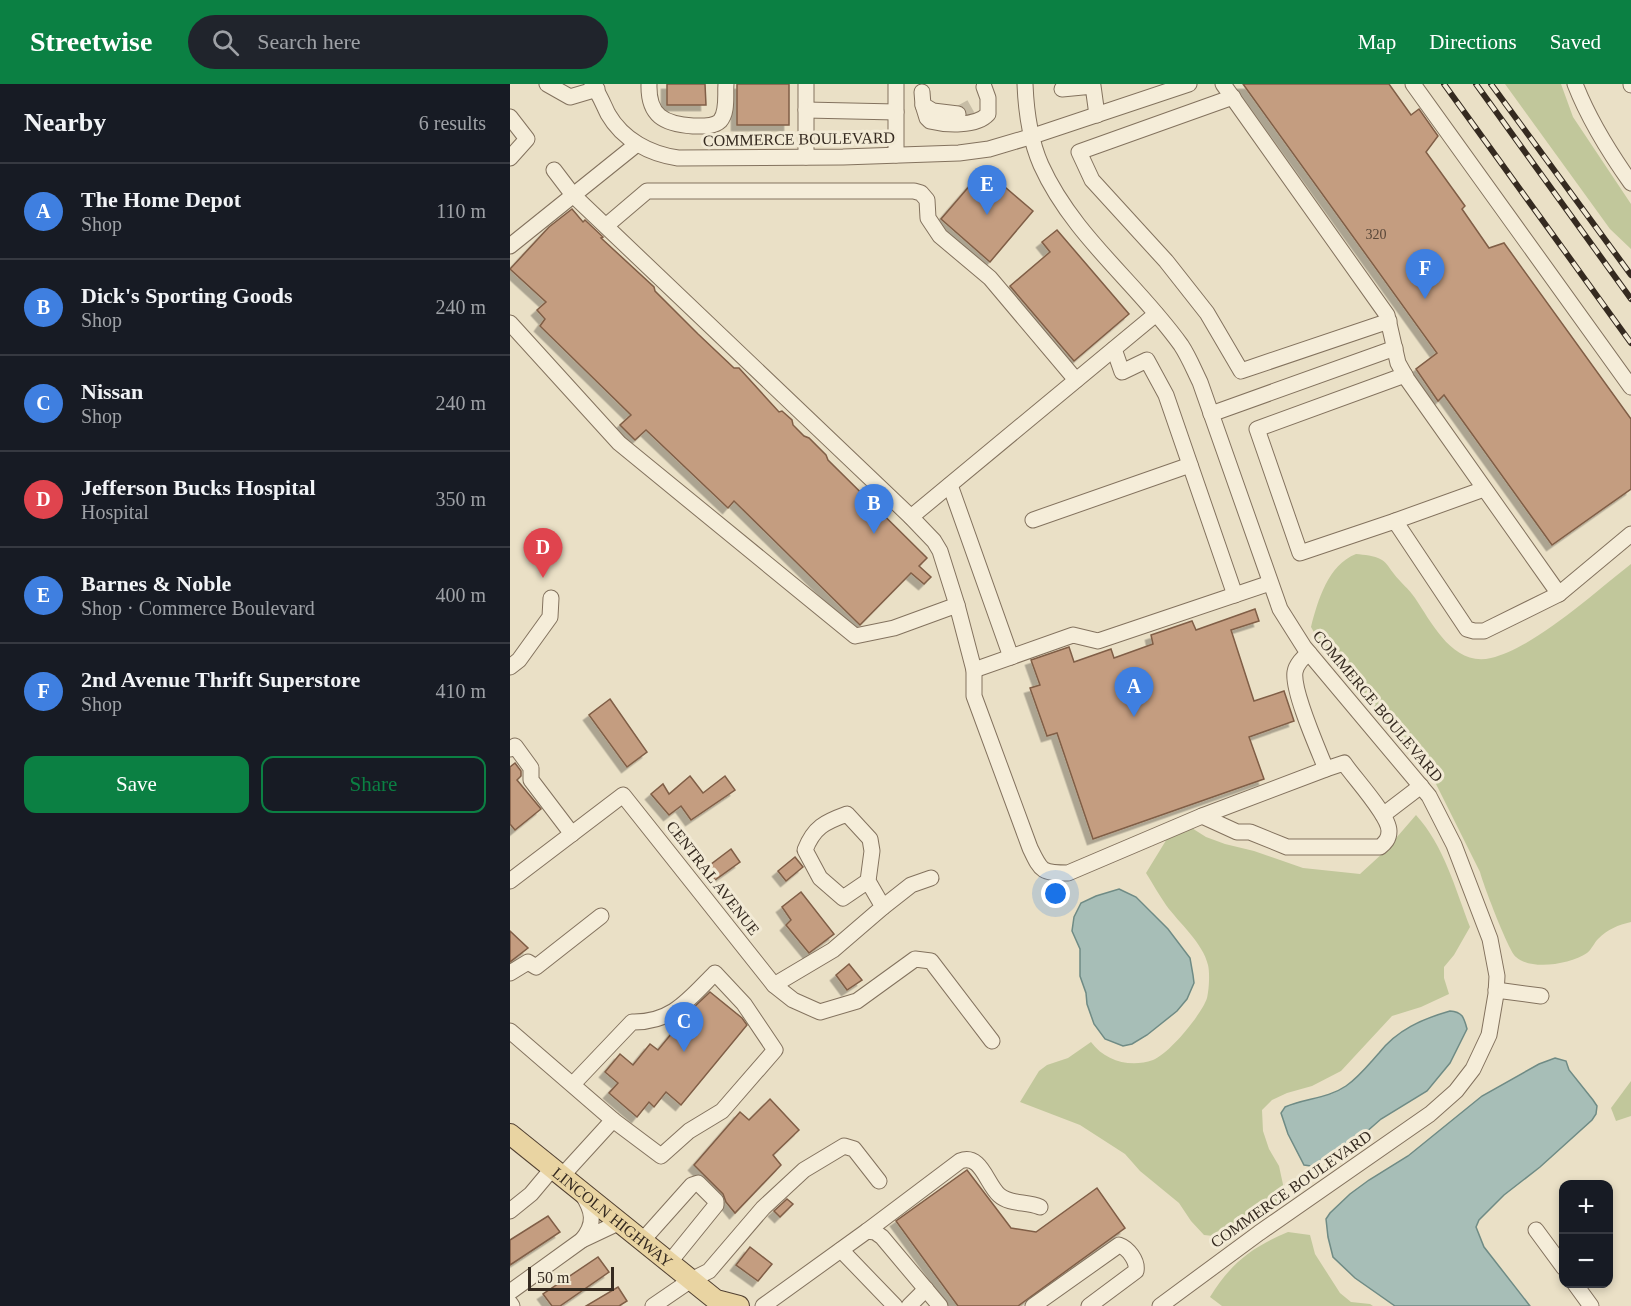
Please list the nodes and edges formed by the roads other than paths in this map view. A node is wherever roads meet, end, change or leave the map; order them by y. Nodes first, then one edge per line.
1 (547, 84) edge
2 (726, 84) edge
3 (806, 84) edge
4 (1025, 84) edge
5 (1189, 84) edge
6 (1223, 84) edge
7 (1413, 84) edge
8 (1575, 84) edge
9 (984, 85) edge
10 (595, 86) edge
11 (896, 88) edge
12 (1062, 89) dead end
13 (649, 92) edge
14 (922, 94) edge
15 (1233, 98) junction
16 (976, 104) tunnel mouth
17 (806, 110) junction
18 (896, 112) junction
19 (958, 114) tunnel mouth
20 (1097, 115) junction
21 (510, 117) edge
22 (1032, 136) junction
23 (637, 144) junction
24 (896, 155) junction
25 (807, 157) junction
26 (510, 158) edge
27 (555, 170) dead end
28 (1631, 183) edge
29 (573, 195) junction
30 (607, 225) junction
31 (510, 246) edge
32 (1156, 314) junction
33 (1389, 321) junction
34 (510, 323) edge
35 (1395, 348) junction
36 (1114, 349) junction
37 (1405, 375) junction
38 (1076, 380) junction
39 (1631, 387) edge
40 (1211, 414) junction
41 (1190, 465) junction
42 (950, 484) junction
43 (1484, 489) junction
44 (911, 517) junction
45 (1033, 520) dead end
46 (1395, 521) junction
47 (1631, 534) edge
48 (1270, 583) junction
49 (1559, 594) junction
50 (1235, 595) junction
51 (551, 598) dead end
52 (957, 604) junction
53 (1309, 653) junction
54 (1011, 657) junction
55 (510, 667) edge
56 (974, 670) junction
57 (510, 749) edge
58 (1326, 769) junction
59 (1421, 786) junction
60 (1383, 815) junction
61 (1202, 816) junction
62 (572, 834) junction
63 (931, 878) dead end
64 (510, 881) edge
65 (867, 881) junction
66 (883, 907) junction
67 (601, 916) dead end
68 (510, 973) edge
69 (774, 985) junction
70 (1496, 990) junction
71 (1541, 996) dead end
72 (510, 1031) edge
73 (992, 1041) dead end
74 (573, 1084) junction
75 (613, 1120) junction
76 (514, 1144) edge
77 (557, 1173) junction
78 (879, 1181) dead end
79 (582, 1194) junction
80 (512, 1206) edge
81 (1040, 1207) dead end
82 (618, 1223) junction
83 (1536, 1230) dead end
84 (867, 1231) junction
85 (582, 1240) junction
86 (642, 1241) junction
87 (841, 1250) junction
88 (1559, 1262) edge
89 (669, 1263) junction
90 (691, 1280) junction
91 (1578, 1288) edge
92 (926, 1289) junction
93 (510, 1292) edge
94 (717, 1303) edge
95 (653, 1306) edge
96 (739, 1306) edge
97 (763, 1306) edge
98 (895, 1306) edge
99 (909, 1306) edge
100 (940, 1306) edge
101 (1033, 1306) edge
102 (1089, 1306) edge
103 (1160, 1306) edge
104 (1591, 1306) edge

1 - 10 street
2 - 13 street
3 - 17 street
4 - 22 street, COMMERCE BOULEVARD
5 - 20 street
6 - 15 street
7 - 39 street
8 - 28 street
9 - 14 street
9 - 16 street
10 - 23 street, COMMERCE BOULEVARD
11 - 14 street
11 - 18 street
12 - 20 street
14 - 19 street
15 - 33 street
15 - 33 street
17 - 18 street
17 - 25 street
18 - 24 street
20 - 22 street
21 - 26 street
22 - 24 street, COMMERCE BOULEVARD
22 - 32 street, COMMERCE BOULEVARD
23 - 25 street, COMMERCE BOULEVARD
23 - 29 street
24 - 25 street, COMMERCE BOULEVARD
27 - 29 street
29 - 30 street
29 - 31 street
30 - 38 street
30 - 44 street
32 - 36 street
32 - 40 street, COMMERCE BOULEVARD
33 - 35 street
34 - 52 street
35 - 37 street
35 - 40 street
36 - 38 street
36 - 41 street
37 - 43 street
37 - 46 street
38 - 42 street
40 - 48 street, COMMERCE BOULEVARD
41 - 45 street
41 - 50 street
42 - 44 street
42 - 54 street
43 - 46 street
43 - 49 street
44 - 52 street
46 - 49 street
47 - 49 street
48 - 50 street
48 - 53 street, COMMERCE BOULEVARD
50 - 54 street
51 - 55 street
52 - 56 street
53 - 58 street
53 - 59 street, COMMERCE BOULEVARD
54 - 56 street
56 - 61 street
57 - 62 street
58 - 60 street
58 - 61 street
59 - 60 street
59 - 70 street, COMMERCE BOULEVARD
60 - 61 street
62 - 64 street
62 - 69 street, CENTRAL AVENUE
63 - 66 street
65 - 65 street
65 - 66 street
66 - 69 street
67 - 68 street
69 - 73 street, CENTRAL AVENUE
70 - 71 street
70 - 103 street, COMMERCE BOULEVARD
72 - 74 street
74 - 75 street
74 - 75 street
75 - 77 street
76 - 77 main road, LINCOLN HIGHWAY
77 - 79 main road, LINCOLN HIGHWAY
77 - 80 street
78 - 90 street
79 - 82 main road, LINCOLN HIGHWAY
79 - 85 street
81 - 84 street
82 - 85 street
82 - 86 main road, LINCOLN HIGHWAY
83 - 88 street
84 - 87 street
84 - 92 street
85 - 93 street
86 - 89 main road, LINCOLN HIGHWAY
86 - 89 street
87 - 97 street
87 - 98 street
89 - 90 main road, LINCOLN HIGHWAY
90 - 94 main road, LINCOLN HIGHWAY
90 - 95 street
91 - 104 street
92 - 99 street
92 - 100 street
94 - 96 main road, LINCOLN HIGHWAY
101 - 102 street

